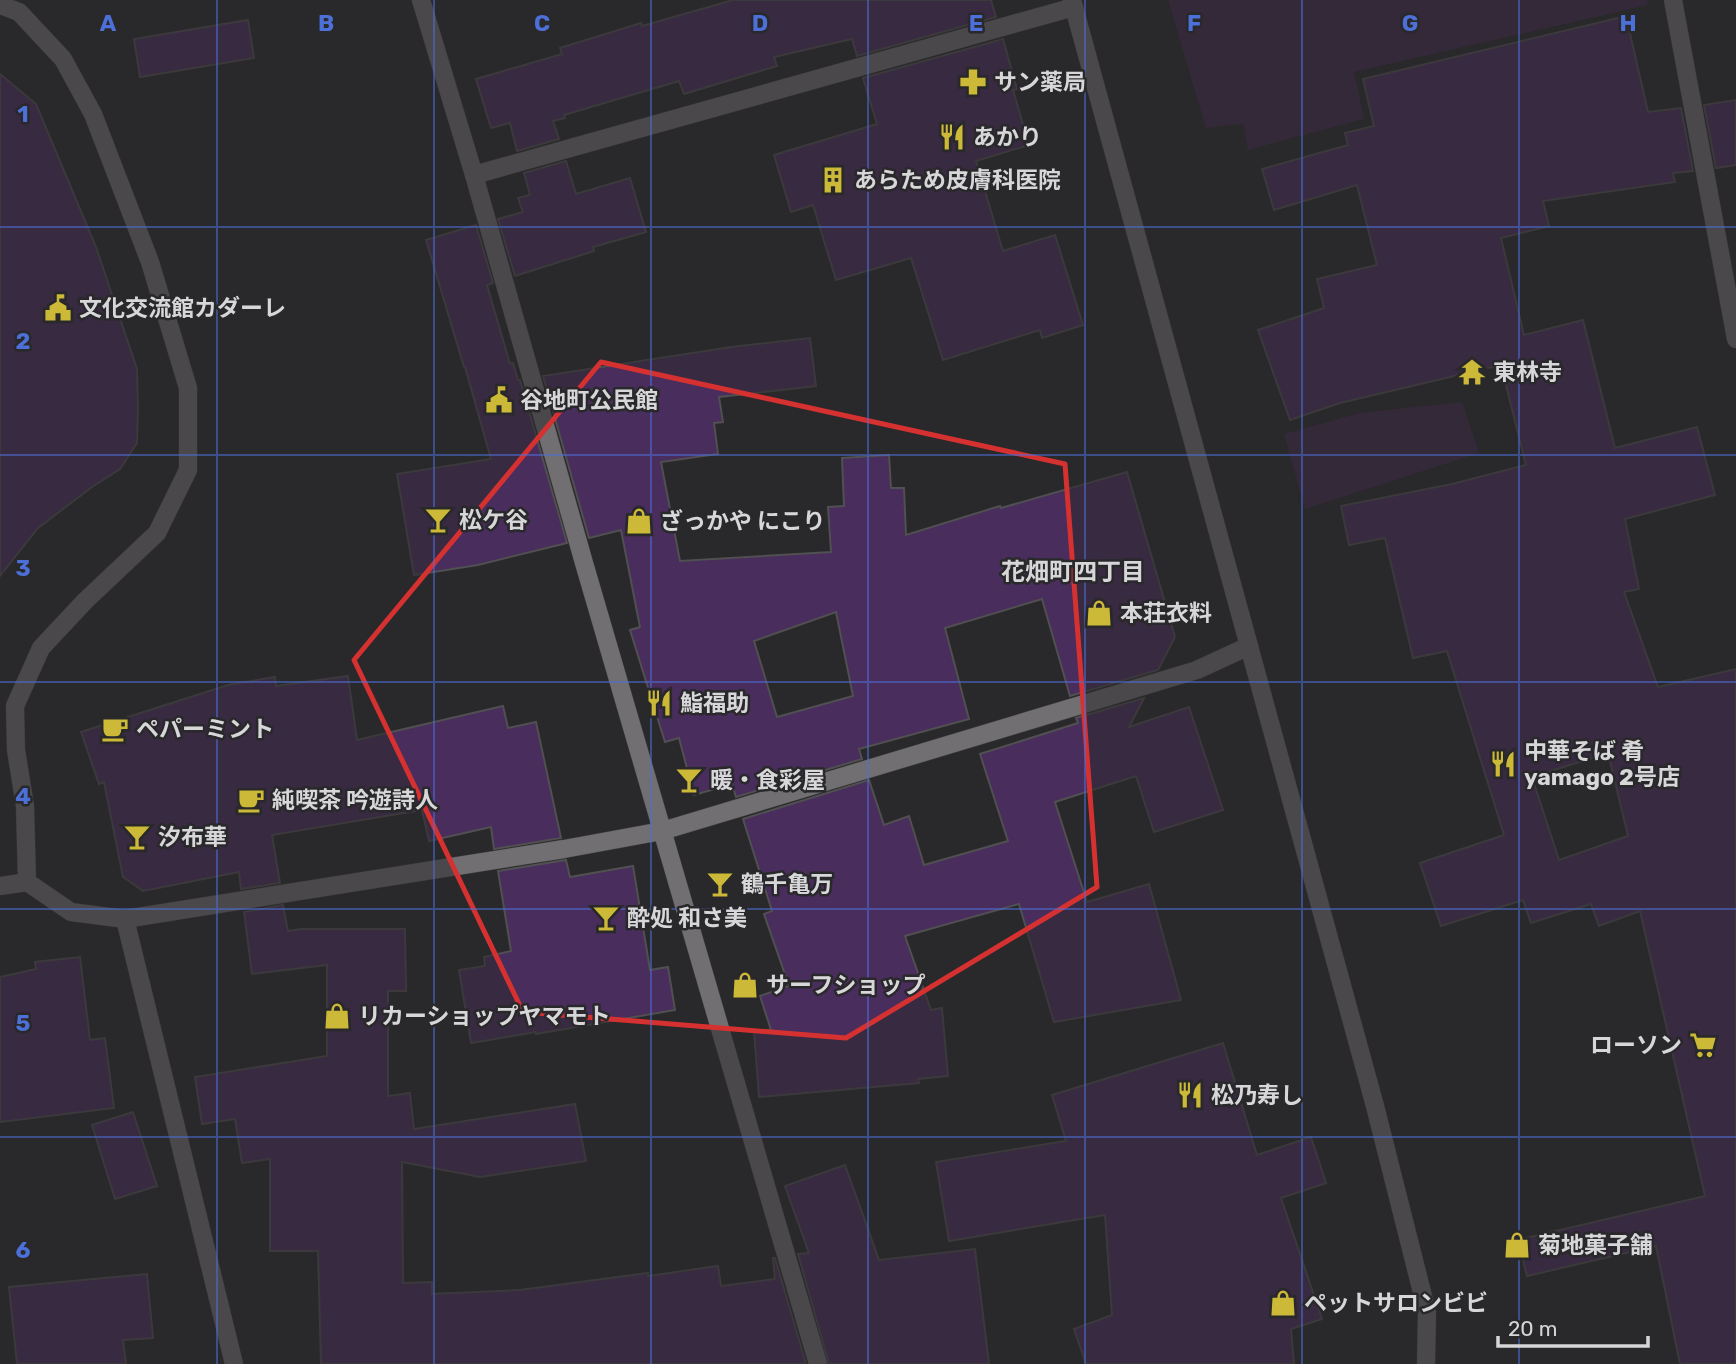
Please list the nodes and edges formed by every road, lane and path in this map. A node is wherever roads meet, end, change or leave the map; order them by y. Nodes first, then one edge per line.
1 (421, 0) edge
2 (1673, 0) edge
3 (1073, 3) edge
4 (0, 5) edge
5 (474, 175) junction
6 (1736, 339) edge
7 (1249, 646) junction
8 (662, 831) junction
9 (27, 881) junction
10 (0, 886) edge
11 (125, 919) junction
12 (234, 1364) edge
13 (818, 1364) edge
14 (1426, 1364) edge

1 - 5 street
2 - 6 street
3 - 5 street
3 - 7 street
4 - 9 street
5 - 8 street
7 - 8 street
7 - 14 street
8 - 11 street
8 - 13 street
9 - 10 street
9 - 11 street
11 - 12 street

